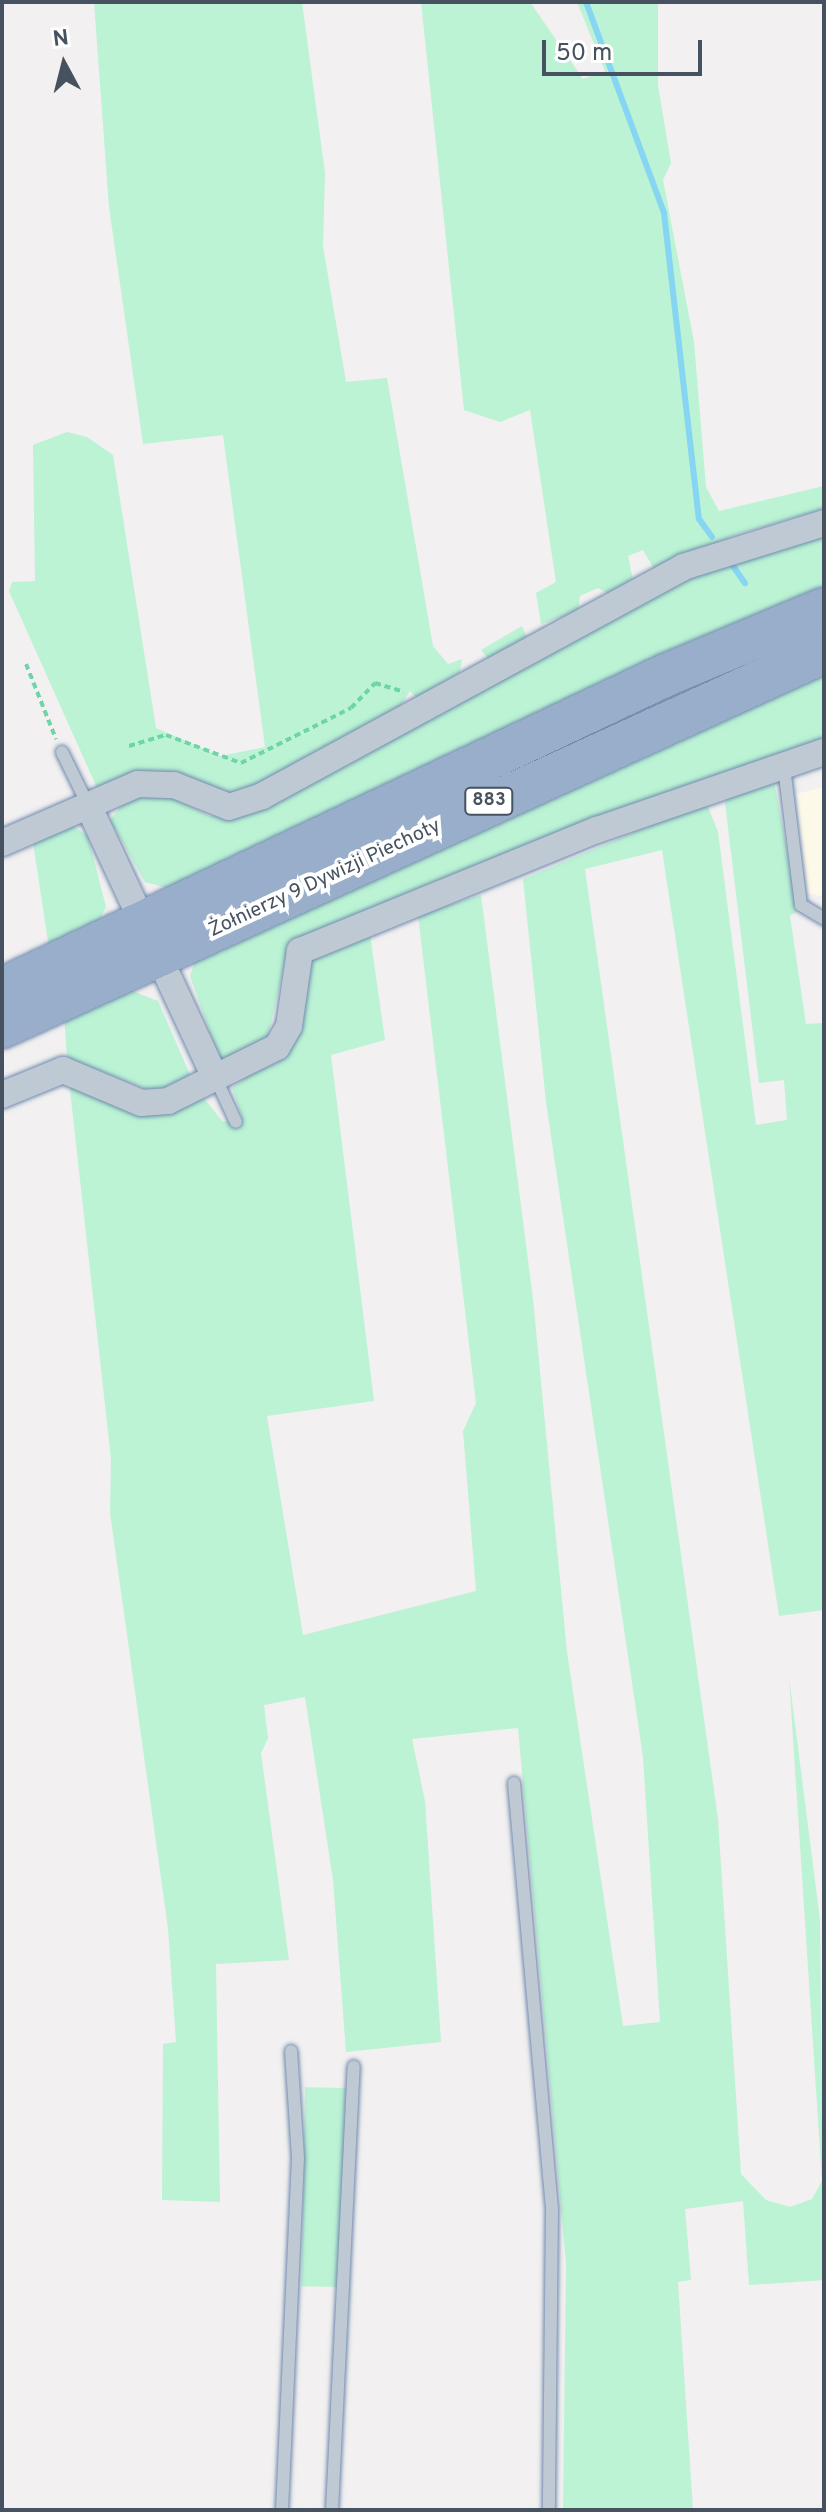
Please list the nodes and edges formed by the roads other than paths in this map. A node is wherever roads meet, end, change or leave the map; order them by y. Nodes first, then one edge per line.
1 (824, 523) edge
2 (824, 609) edge
3 (824, 652) edge
4 (62, 752) road end
5 (824, 752) edge
6 (784, 767) junction
7 (88, 805) junction
8 (2, 843) edge
9 (824, 919) edge
10 (148, 940) junction
11 (20, 980) edge
12 (2, 1027) edge
13 (216, 1079) junction
14 (2, 1095) edge
15 (236, 1122) dead end
16 (514, 1783) dead end
17 (291, 2051) dead end
18 (354, 2067) dead end
19 (282, 2510) edge
20 (332, 2510) edge
21 (549, 2510) edge

1 - 7 street
2 - 10 highway, Żołnierzy 9 Dywizji Piechoty / 883
3 - 10 highway, Żołnierzy 9 Dywizji Piechoty / 883
4 - 7 lane
5 - 6 street
6 - 9 lane
6 - 13 street
7 - 8 street
7 - 10 street
10 - 11 highway, Żołnierzy 9 Dywizji Piechoty / 883
10 - 12 highway, Żołnierzy 9 Dywizji Piechoty / 883
10 - 13 street
13 - 14 street
13 - 15 lane
16 - 21 lane
17 - 19 lane
18 - 20 lane

